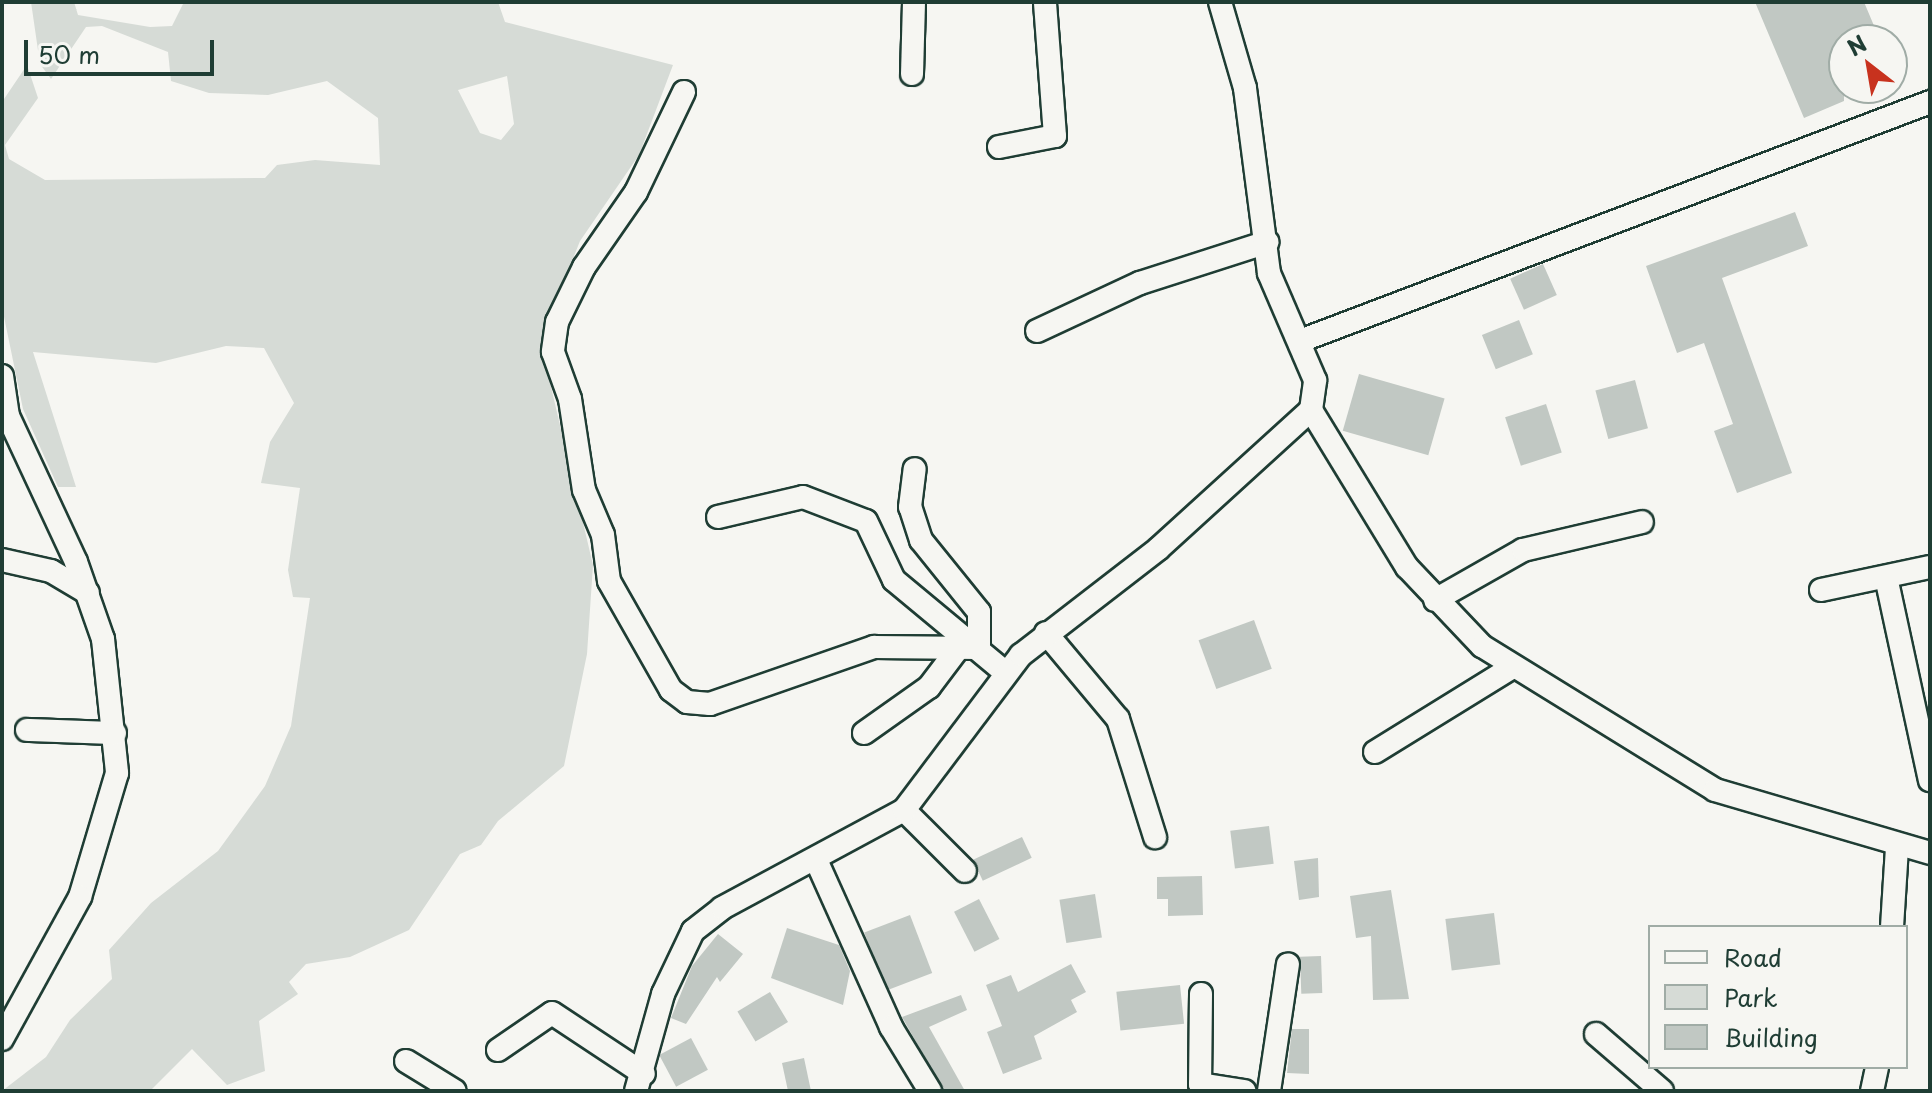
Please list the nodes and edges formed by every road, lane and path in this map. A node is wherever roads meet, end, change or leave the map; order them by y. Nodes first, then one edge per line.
1 (914, 2) edge
2 (1045, 2) edge
3 (1220, 2) edge
4 (912, 74) dead end
5 (684, 92) dead end
6 (1930, 102) edge
7 (999, 147) dead end
8 (1268, 242) junction
9 (1037, 331) dead end
10 (1300, 341) junction
11 (2, 376) edge
12 (1311, 410) junction
13 (915, 469) dead end
14 (718, 517) dead end
15 (1642, 522) dead end
16 (2, 560) edge
17 (1930, 567) edge
18 (1886, 577) junction
19 (1821, 590) dead end
20 (88, 593) junction
21 (1435, 600) junction
22 (1046, 633) junction
23 (969, 647) junction
24 (1514, 666) junction
25 (1005, 672) junction
26 (27, 730) dead end
27 (115, 733) junction
28 (864, 733) dead end
29 (1375, 752) dead end
30 (1930, 780) edge
31 (904, 810) junction
32 (1155, 837) dead end
33 (1897, 847) junction
34 (1930, 853) edge
35 (817, 862) junction
36 (965, 871) dead end
37 (1892, 925) edge
38 (1288, 964) dead end
39 (1201, 994) dead end
40 (1596, 1034) dead end
41 (2, 1039) edge
42 (498, 1050) dead end
43 (406, 1061) dead end
44 (1877, 1069) edge
45 (640, 1082) edge
46 (455, 1091) edge
47 (930, 1091) edge
48 (1244, 1091) edge
49 (1269, 1091) edge
50 (1662, 1091) edge
51 (1872, 1091) edge

1 - 4 street
2 - 7 street
3 - 8 street
5 - 23 street
6 - 10 street
8 - 9 street
8 - 10 street
10 - 12 street
11 - 20 street
12 - 21 street
12 - 22 street
13 - 23 street
14 - 23 street
15 - 21 street
16 - 20 street
17 - 18 street
18 - 19 street
18 - 30 street
20 - 27 street
21 - 24 street
22 - 25 street
22 - 32 street
23 - 25 street
23 - 28 street
24 - 29 street
24 - 33 street
25 - 31 street
26 - 27 street
27 - 41 street
31 - 35 street
31 - 36 street
33 - 34 street
33 - 37 street
35 - 45 street
35 - 47 street
38 - 49 street
39 - 48 street
40 - 50 street
42 - 45 street
43 - 46 street
44 - 51 street

